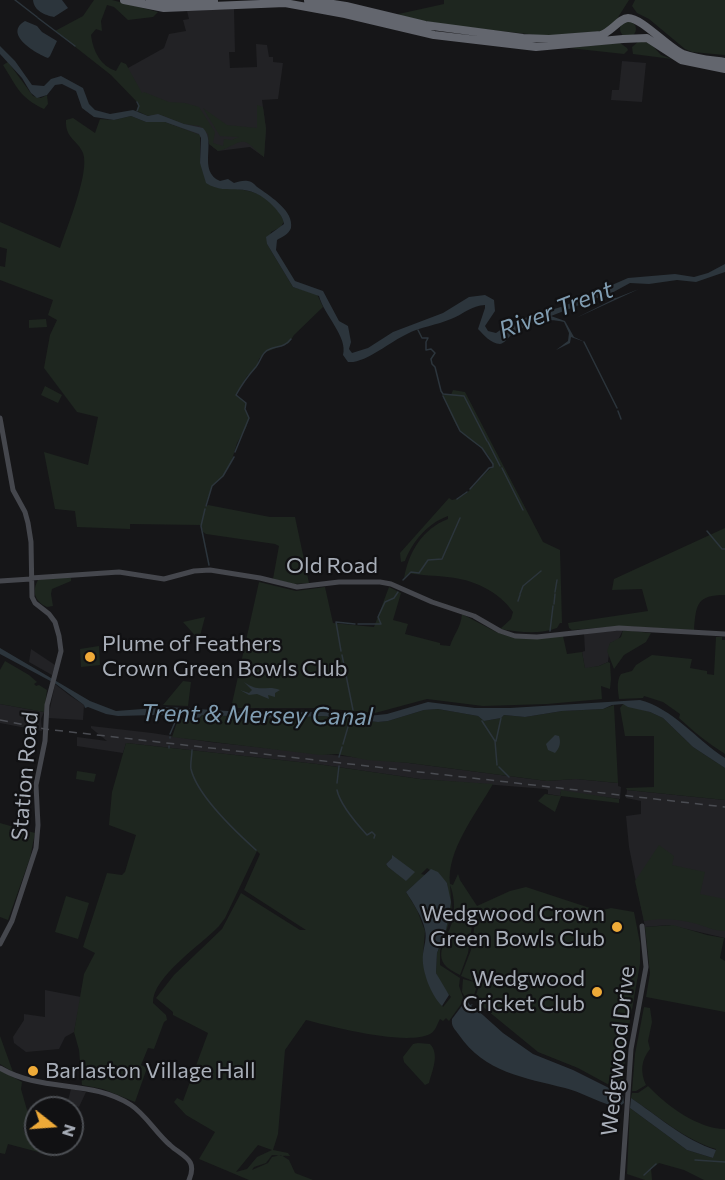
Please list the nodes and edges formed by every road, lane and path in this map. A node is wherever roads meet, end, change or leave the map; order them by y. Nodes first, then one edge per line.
1 (124, 0) edge
2 (150, 0) edge
3 (214, 0) edge
4 (308, 0) edge
5 (346, 7) edge
6 (636, 21) junction
7 (618, 24) junction
8 (636, 38) junction
9 (623, 39) junction
10 (725, 62) edge
11 (725, 69) edge
12 (0, 418) edge
13 (31, 579) junction
14 (0, 581) edge
15 (725, 634) edge
16 (642, 926) dead end
17 (0, 944) edge
18 (0, 1068) edge
19 (189, 1180) edge
20 (622, 1180) edge

1 - 5 highway
2 - 3 highway
4 - 5 highway
5 - 7 highway
5 - 9 highway
6 - 7 highway
6 - 8 highway
6 - 10 highway
7 - 9 highway
8 - 9 highway
8 - 11 highway
12 - 13 street
13 - 14 street, Old Road
13 - 15 street, Old Road
13 - 17 street, Station Road
16 - 20 street, Wedgwood Drive
18 - 19 street

